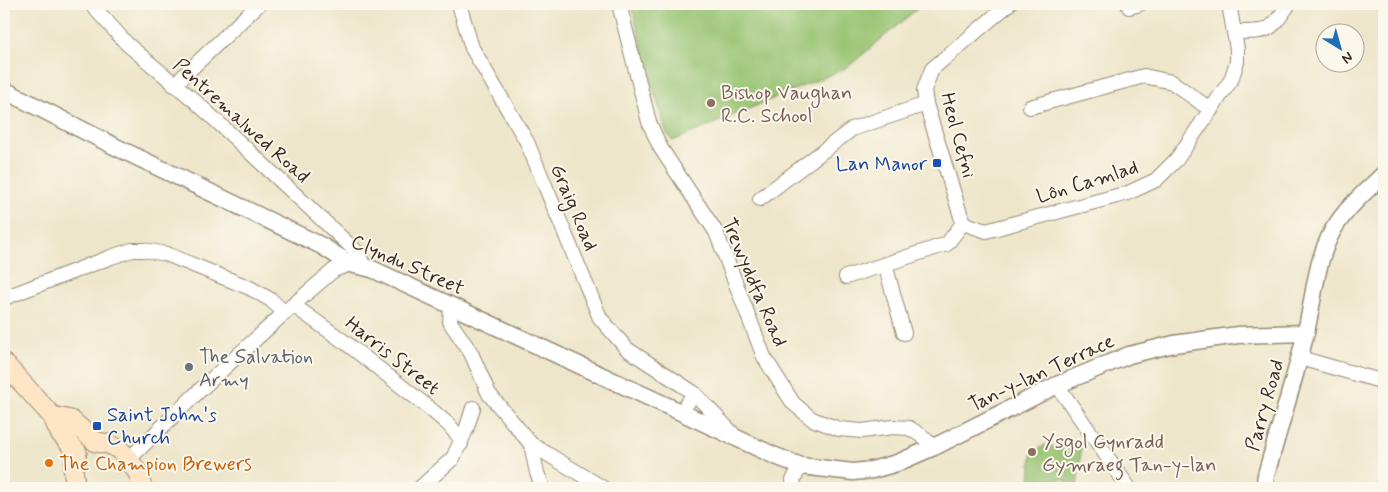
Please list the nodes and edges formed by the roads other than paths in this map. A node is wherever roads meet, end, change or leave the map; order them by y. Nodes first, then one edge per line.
1 (91, 4) edge
2 (259, 4) edge
3 (459, 4) edge
4 (619, 4) edge
5 (1009, 4) edge
6 (1229, 4) edge
7 (1289, 4) edge
8 (1235, 32) junction
9 (174, 84) junction
10 (4, 90) edge
11 (926, 104) junction
12 (1030, 107) dead end
13 (1211, 110) junction
14 (1384, 174) edge
15 (760, 199) dead end
16 (963, 222) junction
17 (885, 264) junction
18 (357, 265) junction
19 (846, 277) dead end
20 (4, 298) edge
21 (451, 306) junction
22 (289, 309) junction
23 (904, 333) dead end
24 (1306, 333) junction
25 (1300, 358) junction
26 (4, 363) edge
27 (1384, 382) edge
28 (1057, 385) junction
29 (694, 393) junction
30 (473, 408) dead end
31 (680, 413) junction
32 (52, 416) junction
33 (736, 437) junction
34 (96, 442) junction
35 (460, 444) junction
36 (532, 444) junction
37 (934, 446) junction
38 (77, 452) junction
39 (129, 459) junction
40 (801, 466) junction
41 (76, 488) edge
42 (142, 488) edge
43 (420, 488) edge
44 (543, 488) edge
45 (603, 488) edge
46 (794, 488) edge
47 (1129, 488) edge
48 (1264, 488) edge

1 - 9 street, Pentremalwed Road
2 - 9 street
3 - 29 street, Graig Road
4 - 37 street, Trewyddfa Road
5 - 11 street, Heol Cefni
6 - 8 street, Lôn Camlad
7 - 8 street
8 - 13 street, Lôn Camlad
9 - 18 street, Pentremalwed Road
10 - 18 street, Clyndu Street
11 - 15 street
11 - 16 street, Heol Cefni
12 - 13 street
13 - 16 street, Lôn Camlad
14 - 24 street, Parry Road
16 - 17 street
17 - 19 street
17 - 23 street
18 - 21 street, Clyndu Street
18 - 22 street
20 - 22 street, Harris Street
21 - 31 street, Clyndu Street
21 - 36 street
22 - 35 street, Harris Street
22 - 39 street
24 - 25 street, Parry Road
24 - 28 street, Tan-y-lan Terrace
25 - 27 street
25 - 48 street, Parry Road
26 - 32 main road
28 - 37 street, Tan-y-lan Terrace
28 - 47 street
29 - 31 street
29 - 33 street, Graig Road
30 - 35 street
31 - 33 street, Clyndu Street
32 - 34 main road
32 - 38 main road
33 - 40 street, Clyndu Street
34 - 38 main road
34 - 39 main road
35 - 43 street
36 - 44 street
36 - 45 street
37 - 40 street, Tan-y-lan Terrace
38 - 41 main road
39 - 42 main road
40 - 46 street

